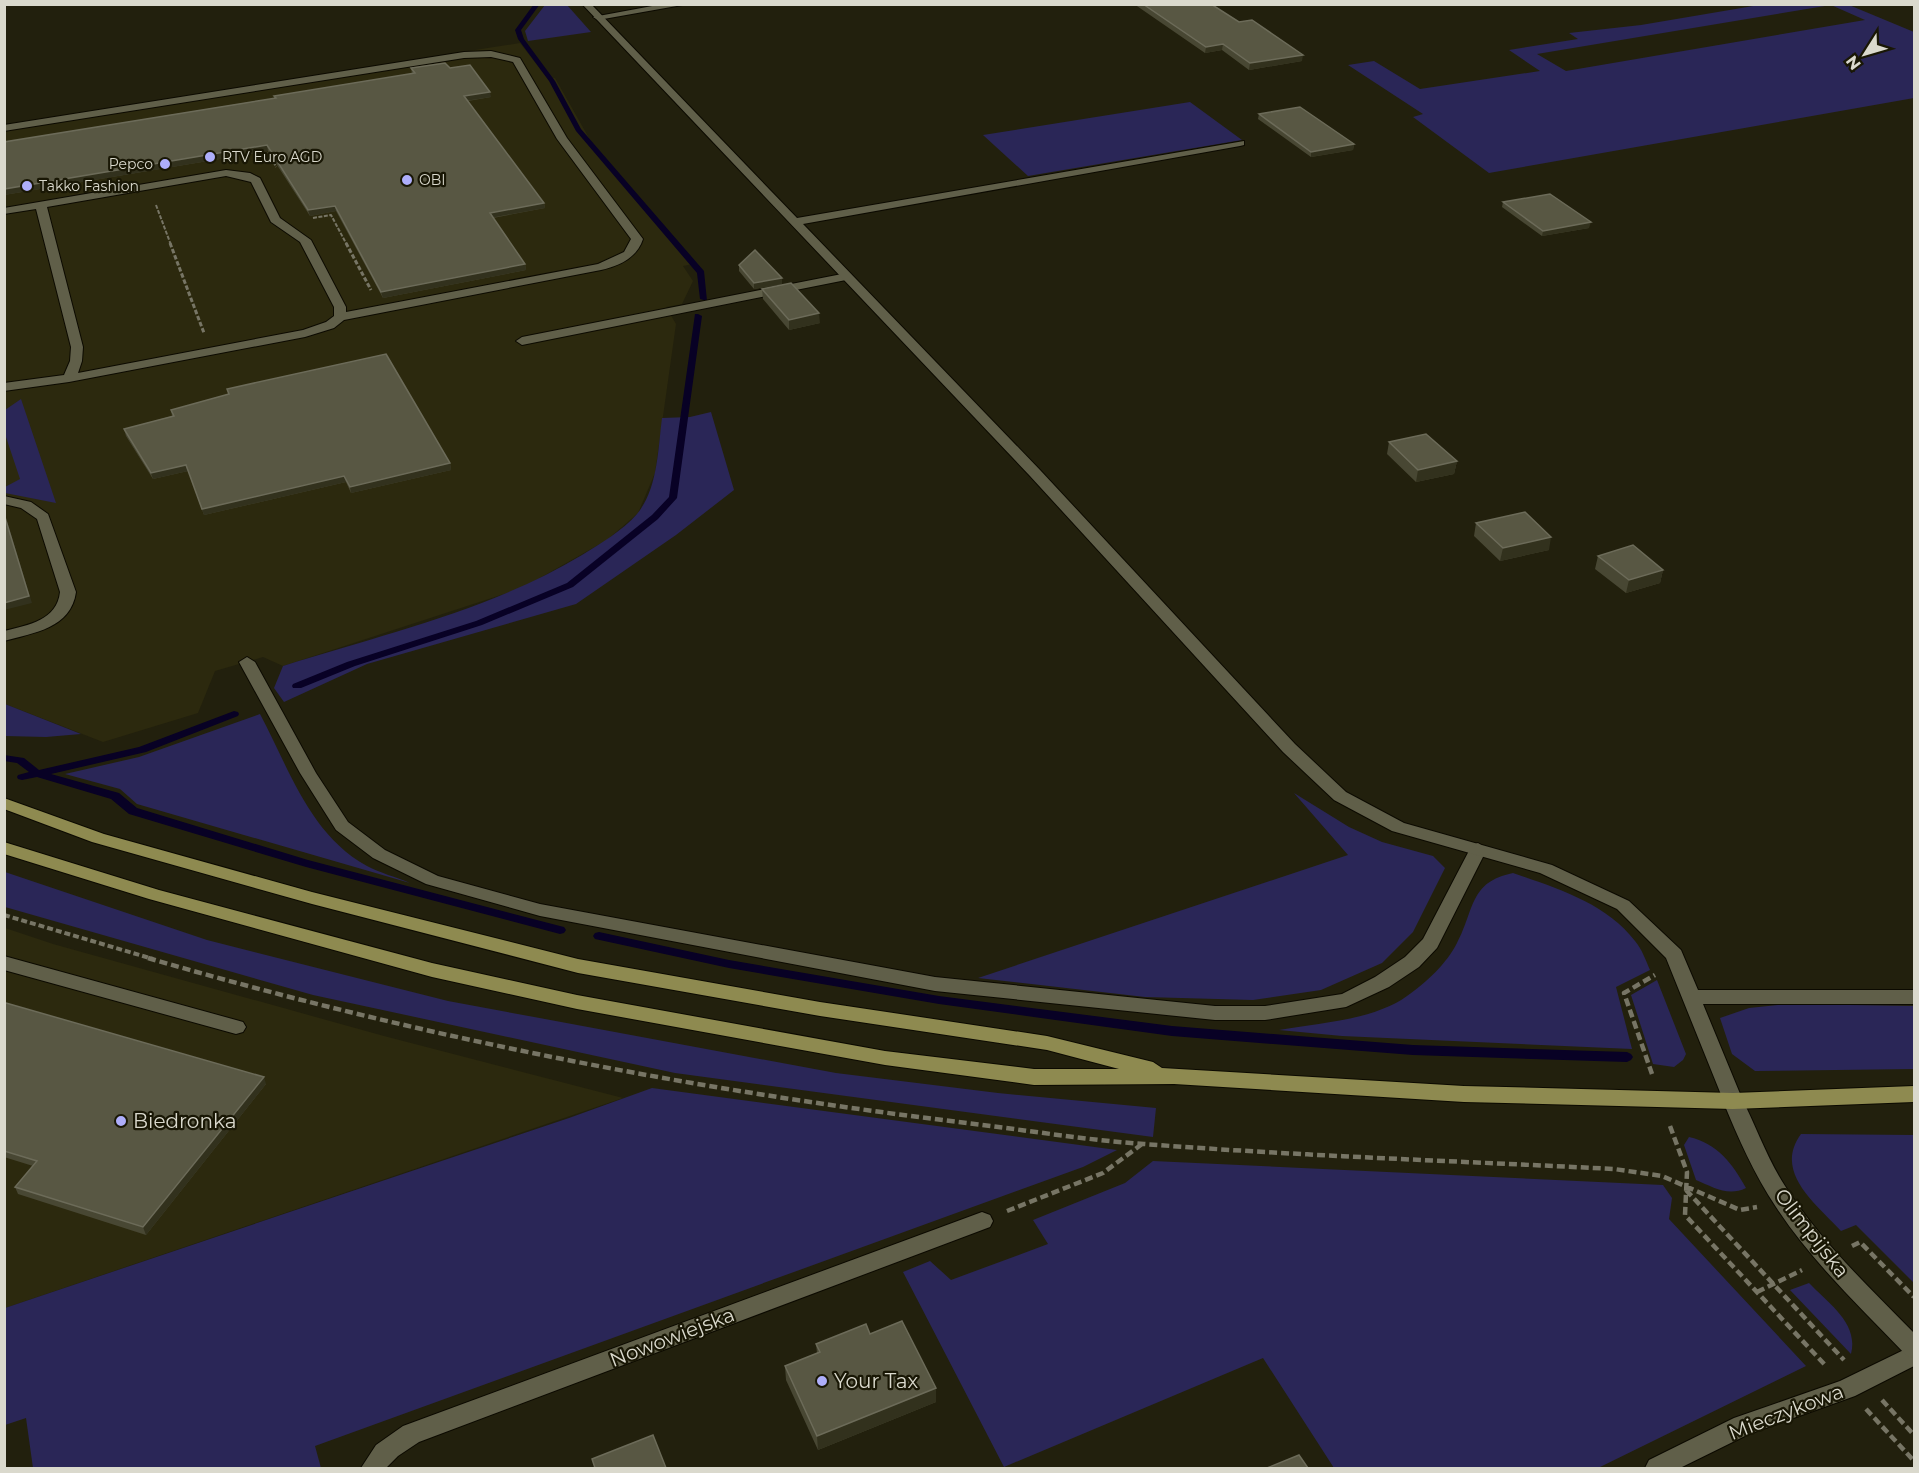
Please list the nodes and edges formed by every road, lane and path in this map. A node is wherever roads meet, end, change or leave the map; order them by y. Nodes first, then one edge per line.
1 (586, 4) edge
2 (684, 4) edge
3 (598, 17) junction
4 (4, 128) edge
5 (1240, 143) dead end
6 (246, 157) edge
7 (279, 172) edge
8 (149, 186) junction
9 (40, 205) junction
10 (4, 211) edge
11 (305, 219) edge
12 (794, 222) junction
13 (847, 277) junction
14 (380, 309) junction
15 (340, 317) junction
16 (522, 341) dead end
17 (211, 351) junction
18 (69, 378) junction
19 (4, 387) edge
20 (4, 500) edge
21 (4, 636) edge
22 (248, 662) dead end
23 (4, 803) edge
24 (4, 848) edge
25 (1478, 849) junction
26 (4, 915) edge
27 (1677, 963) junction
28 (9, 970) edge
29 (1692, 997) junction
30 (1914, 997) edge
31 (236, 1027) dead end
32 (1174, 1076) junction
33 (1914, 1095) edge
34 (1661, 1100) junction
35 (1733, 1101) junction
36 (1142, 1144) junction
37 (1684, 1188) junction
38 (1784, 1203) junction
39 (982, 1221) joint
40 (1914, 1348) edge
41 (1914, 1354) edge
42 (1855, 1385) junction
43 (1914, 1435) edge
44 (1914, 1461) edge
45 (373, 1468) edge
46 (1657, 1468) edge

1 - 3 street, Olimpijska
2 - 3 street
3 - 12 street, Olimpijska
4 - 14 street
5 - 12 street
6 - 7 path
8 - 9 street
8 - 15 street
8 - 17 path
9 - 10 street
9 - 18 street
11 - 14 path
12 - 13 street, Olimpijska
13 - 16 street
13 - 25 street, Olimpijska
14 - 15 street
15 - 17 street
17 - 18 street
18 - 19 street
20 - 21 street
22 - 25 street
23 - 32 main road
24 - 32 main road
25 - 27 street, Olimpijska
26 - 36 path
27 - 29 street, Olimpijska
27 - 34 path
28 - 31 street
29 - 30 street
29 - 35 street, Olimpijska
32 - 34 main road
33 - 35 main road
34 - 35 main road
34 - 37 path
35 - 38 street, Olimpijska
36 - 37 path
36 - 39 path
37 - 38 path
37 - 42 path
37 - 42 path
38 - 40 street, Olimpijska
39 - 45 street, Nowowiejska
41 - 42 street, Mieczykowa
42 - 43 path
42 - 44 path
42 - 46 street, Mieczykowa

